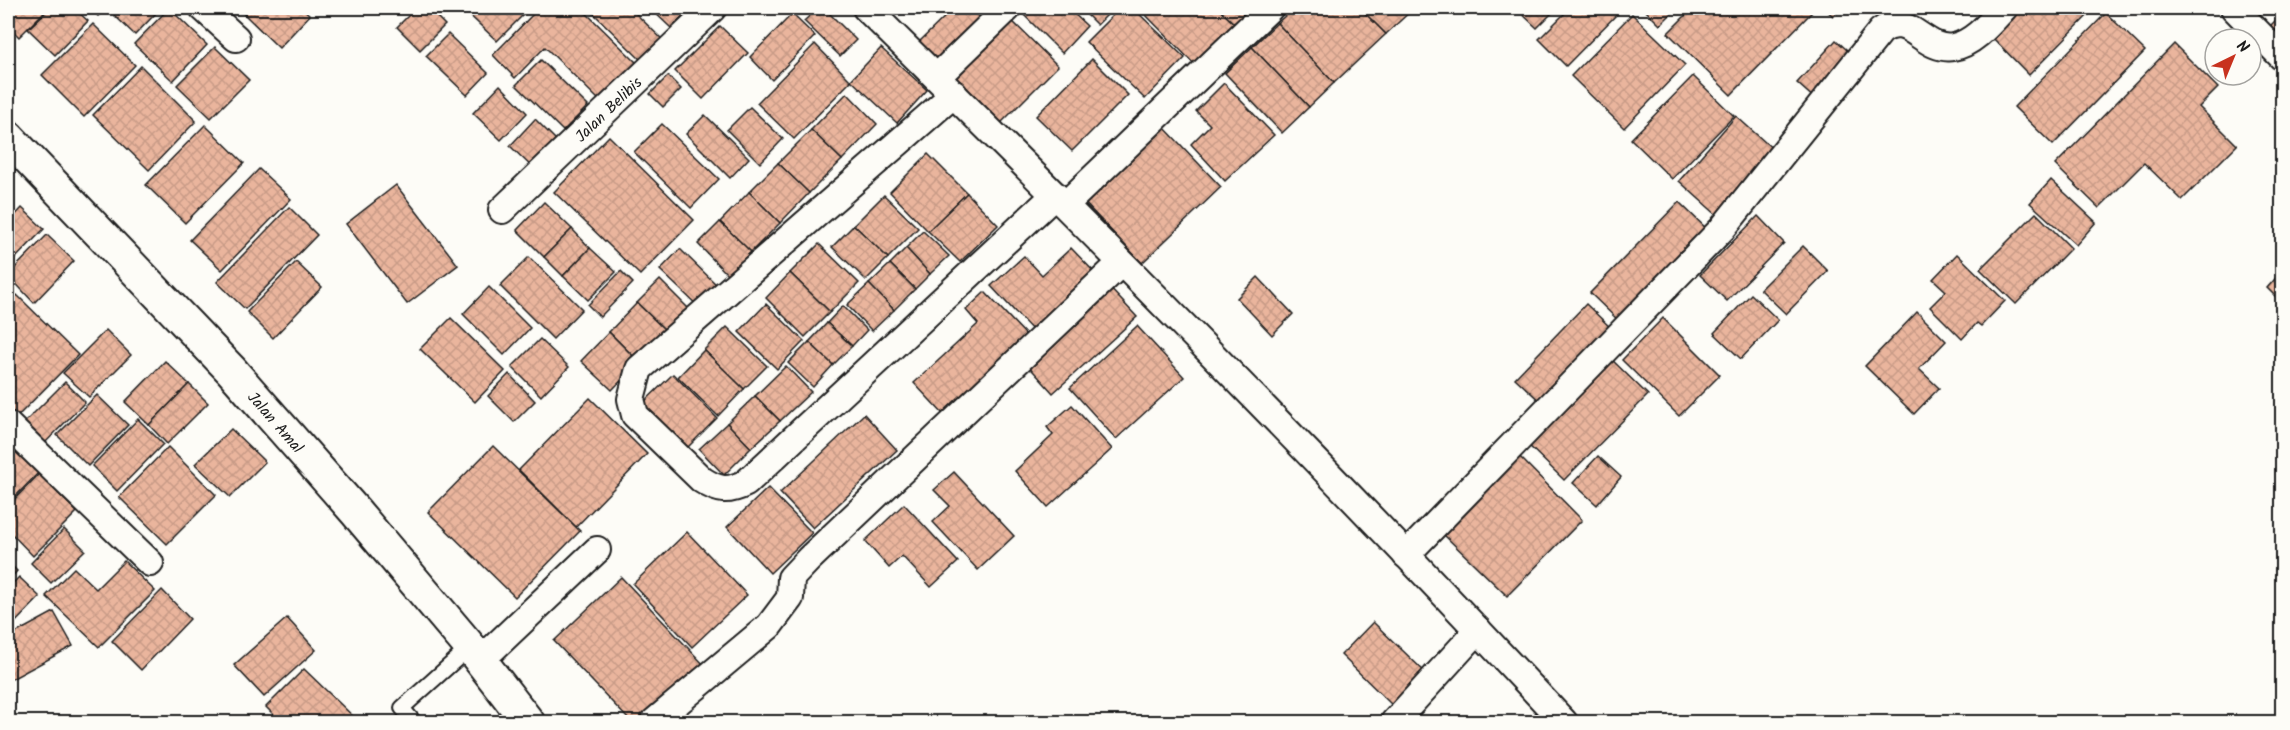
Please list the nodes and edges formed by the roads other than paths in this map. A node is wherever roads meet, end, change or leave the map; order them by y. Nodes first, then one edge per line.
1 (203, 8) edge
2 (713, 8) edge
3 (866, 8) edge
4 (1008, 8) edge
5 (1270, 8) edge
6 (2004, 8) edge
7 (2235, 8) edge
8 (236, 38) dead end
9 (2283, 57) edge
10 (946, 86) junction
11 (8, 136) edge
12 (1060, 200) junction
13 (502, 210) dead end
14 (1121, 263) junction
15 (8, 425) edge
16 (597, 550) dead end
17 (1406, 555) junction
18 (150, 563) dead end
19 (1478, 630) junction
20 (475, 654) junction
21 (414, 723) edge
22 (528, 723) edge
23 (654, 723) edge
24 (1394, 723) edge
25 (1564, 723) edge

1 - 8 street
2 - 13 street, Jalan Belibis
3 - 10 street
4 - 10 street
5 - 12 street
6 - 17 street
7 - 9 street
10 - 12 street
10 - 12 street
11 - 20 street, Jalan Amal
12 - 14 street
14 - 17 street
14 - 23 street
15 - 18 street
16 - 20 street
17 - 19 street
19 - 24 street
19 - 25 street
20 - 21 lane
20 - 22 street, Jalan Amal

